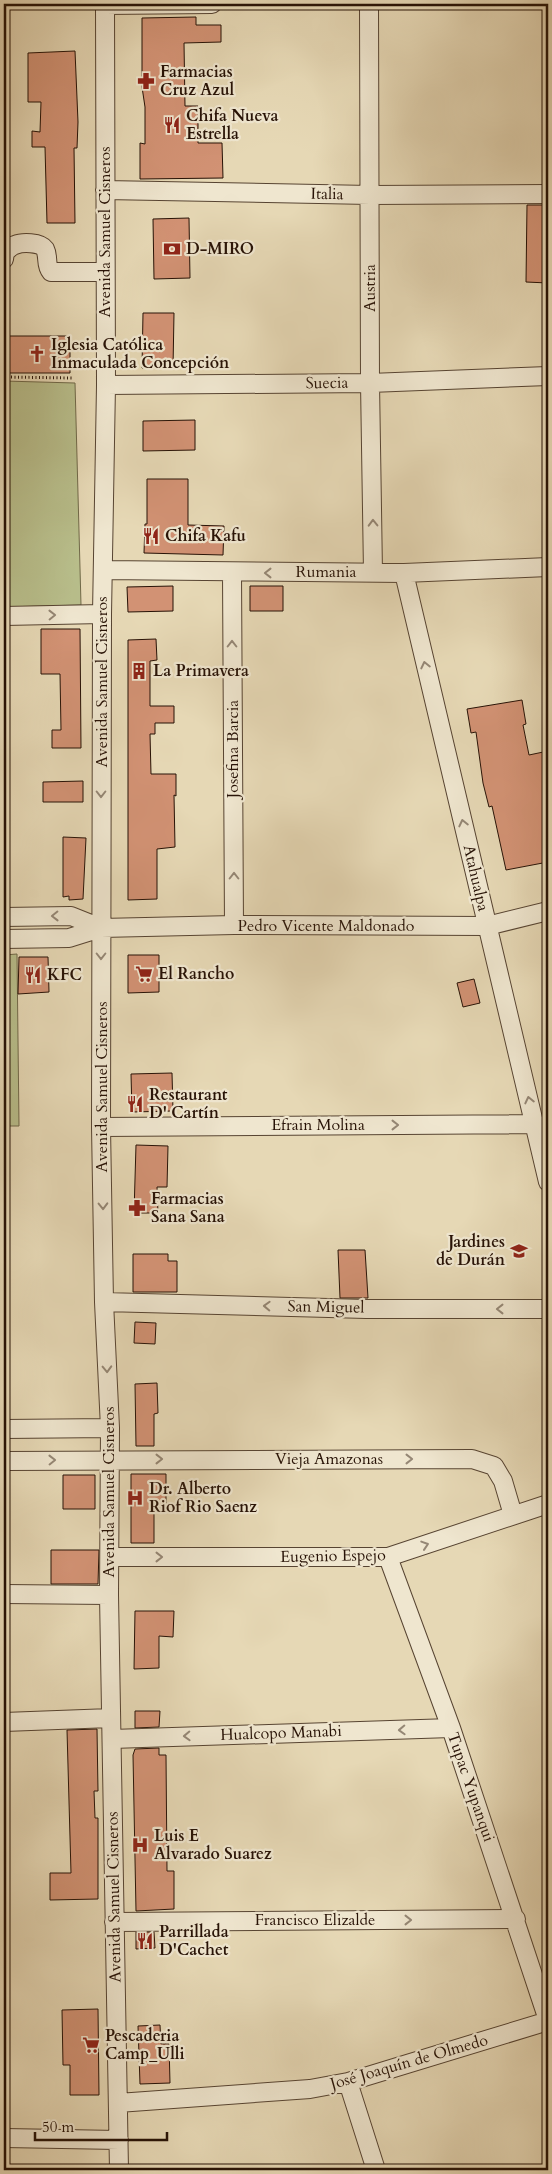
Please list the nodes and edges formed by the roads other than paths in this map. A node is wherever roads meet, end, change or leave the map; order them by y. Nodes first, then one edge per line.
1 (105, 4) edge
2 (212, 4) edge
3 (369, 4) edge
4 (105, 190) junction
5 (548, 194) edge
6 (370, 195) junction
7 (4, 259) edge
8 (104, 272) junction
9 (548, 376) edge
10 (370, 382) junction
11 (106, 385) junction
12 (548, 567) edge
13 (103, 570) junction
14 (373, 572) junction
15 (232, 573) junction
16 (404, 573) junction
17 (102, 614) junction
18 (4, 616) edge
19 (548, 911) edge
20 (4, 917) edge
21 (234, 925) junction
22 (488, 926) junction
23 (101, 928) junction
24 (4, 939) edge
25 (535, 1124) junction
26 (102, 1127) junction
27 (548, 1182) edge
28 (104, 1302) junction
29 (548, 1309) edge
30 (110, 1428) junction
31 (4, 1429) edge
32 (110, 1459) junction
33 (4, 1461) edge
34 (548, 1504) edge
35 (513, 1515) junction
36 (110, 1557) junction
37 (388, 1557) junction
38 (4, 1594) edge
39 (109, 1595) junction
40 (111, 1718) junction
41 (4, 1722) edge
42 (451, 1728) junction
43 (112, 1739) junction
44 (516, 1919) junction
45 (114, 1922) junction
46 (548, 2021) edge
47 (348, 2082) junction
48 (118, 2103) junction
49 (4, 2138) edge
50 (119, 2140) junction
51 (119, 2170) edge
52 (376, 2170) edge

1 - 2 street
1 - 4 street, Avenida Samuel Cisneros
3 - 6 street, Austria
4 - 6 street, Italia
4 - 8 street, Avenida Samuel Cisneros
5 - 6 street, Italia
6 - 10 street, Austria
7 - 8 street
8 - 11 street, Avenida Samuel Cisneros
9 - 10 street, Suecia
10 - 11 street, Suecia
14 -> 10 street, Austria
11 - 13 street, Avenida Samuel Cisneros
12 - 16 street, Rumania
13 - 15 street, Rumania
13 - 17 street, Avenida Samuel Cisneros
14 -> 15 street, Rumania
14 - 16 street, Rumania
21 -> 15 street, Josefina Barcia
22 -> 16 street, Atahualpa
18 -> 17 street
17 -> 23 street, Avenida Samuel Cisneros
19 - 22 street, Pedro Vicente Maldonado
23 -> 20 street
21 - 22 street, Pedro Vicente Maldonado
21 - 23 street, Pedro Vicente Maldonado
25 -> 22 street, Atahualpa
23 - 24 street
23 -> 26 street, Avenida Samuel Cisneros
26 -> 25 street, Efrain Molina
25 - 27 street, Atahualpa
26 -> 28 street, Avenida Samuel Cisneros
29 -> 28 street, San Miguel
28 -> 30 street, Avenida Samuel Cisneros
30 - 31 street
30 - 32 street, Avenida Samuel Cisneros
33 -> 32 street
32 -> 35 street, Vieja Amazonas
32 - 36 street, Avenida Samuel Cisneros
34 - 35 street, Eugenio Espejo
37 -> 35 street, Eugenio Espejo
36 -> 37 street, Eugenio Espejo
36 - 39 street, Avenida Samuel Cisneros
37 - 42 street, Tupac Yupanqui
38 - 39 street
39 - 40 street, Avenida Samuel Cisneros
40 - 41 street
40 - 43 street, Avenida Samuel Cisneros
42 -> 43 street, Hualcopo Manabi
42 - 44 street, Tupac Yupanqui
43 - 45 street, Avenida Samuel Cisneros
45 -> 44 street, Francisco Elizalde
44 - 46 street, Tupac Yupanqui
45 - 48 street, Avenida Samuel Cisneros
46 - 47 street, José Joaquín de Olmedo
47 - 48 street, José Joaquín de Olmedo
47 - 52 street
48 - 50 street, Avenida Samuel Cisneros
49 - 50 street
50 - 51 street, Avenida Samuel Cisneros

